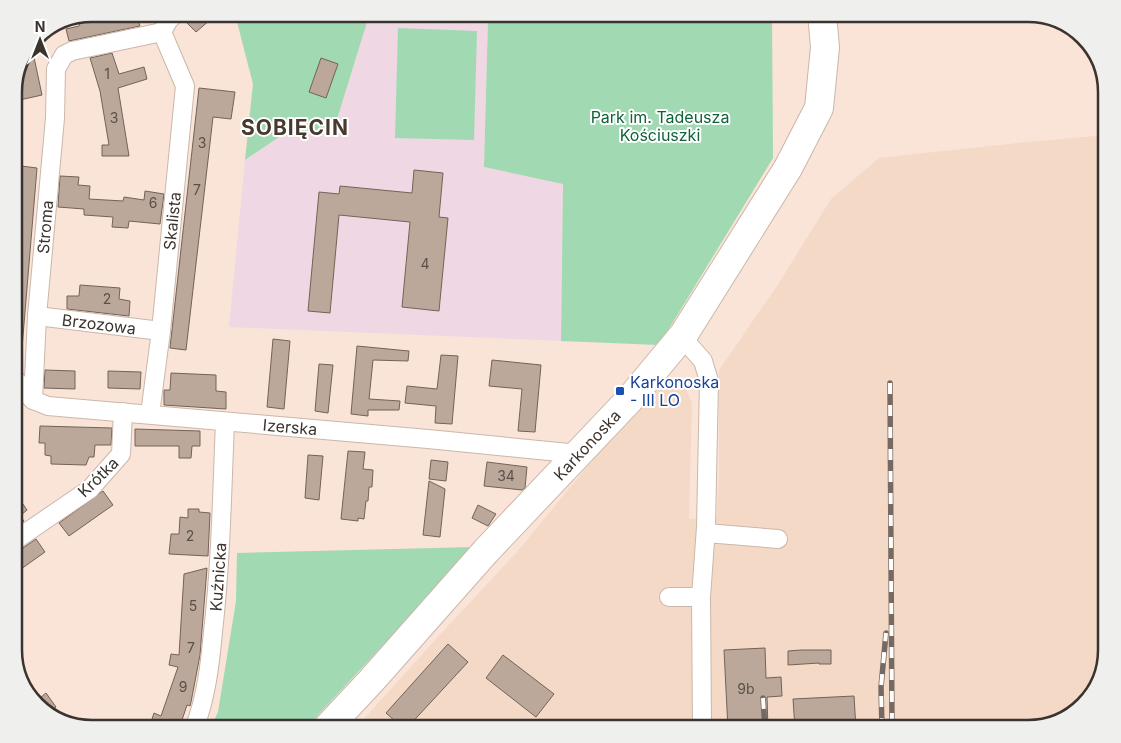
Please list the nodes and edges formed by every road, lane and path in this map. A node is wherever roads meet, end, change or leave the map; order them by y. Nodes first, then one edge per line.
1 (167, 22) edge
2 (823, 22) edge
3 (162, 32) junction
4 (37, 316) junction
5 (161, 331) junction
6 (682, 337) junction
7 (23, 388) edge
8 (33, 400) junction
9 (123, 412) junction
10 (150, 414) junction
11 (225, 422) junction
12 (577, 457) junction
13 (706, 533) junction
14 (23, 535) edge
15 (778, 539) dead end
16 (669, 597) dead end
17 (701, 597) junction
18 (197, 720) edge
19 (334, 720) edge
20 (702, 720) edge

1 - 3 street
2 - 6 main road, Karkonoska
3 - 4 street, Stroma
3 - 5 street, Skalista
4 - 5 street, Brzozowa
4 - 8 street, Stroma
5 - 10 street, Skalista
6 - 12 main road, Karkonoska
6 - 13 street
7 - 8 street
8 - 9 street, Izerska
9 - 10 street, Izerska
9 - 14 street, Krótka
10 - 11 street, Izerska
11 - 12 street, Izerska
11 - 18 street, Kuźnicka
12 - 19 main road, Karkonoska
13 - 15 street
13 - 17 street
16 - 17 street
17 - 20 street

